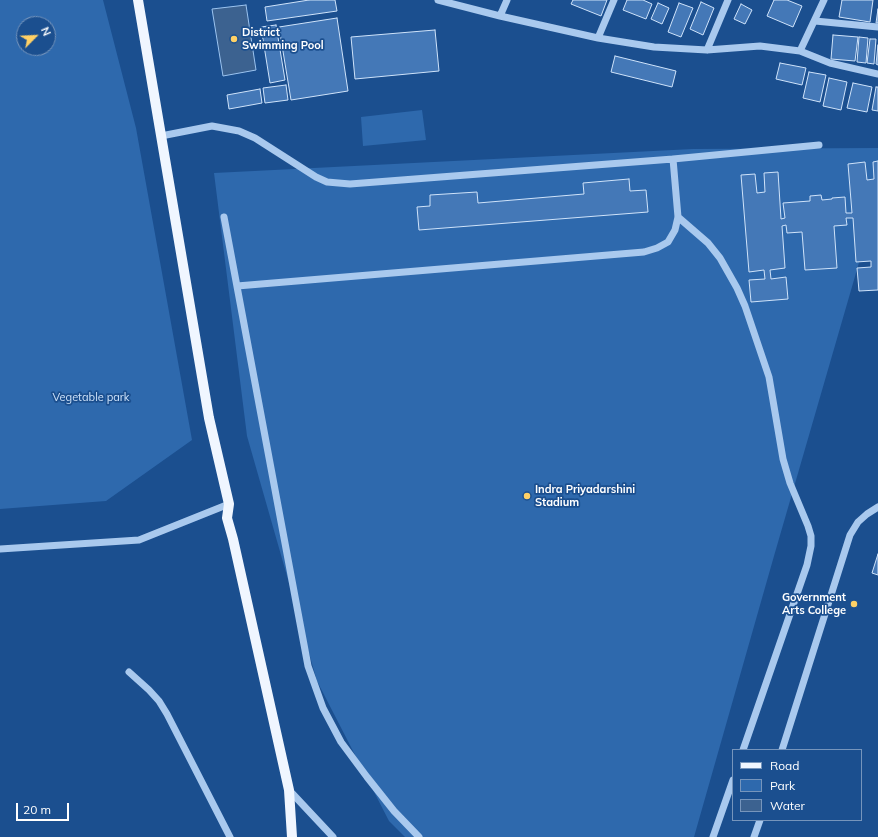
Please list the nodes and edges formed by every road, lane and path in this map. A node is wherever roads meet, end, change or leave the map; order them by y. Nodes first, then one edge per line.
1 (138, 0) edge
2 (438, 0) edge
3 (507, 0) edge
4 (614, 0) edge
5 (728, 0) edge
6 (824, 0) edge
7 (500, 16) junction
8 (815, 20) junction
9 (878, 27) edge
10 (598, 38) junction
11 (707, 50) junction
12 (800, 51) junction
13 (878, 74) edge
14 (161, 136) junction
15 (819, 145) dead end
16 (673, 159) junction
17 (224, 217) dead end
18 (678, 217) junction
19 (237, 286) junction
20 (229, 504) junction
21 (878, 507) edge
22 (0, 549) edge
23 (129, 672) dead end
24 (743, 749) edge
25 (782, 749) edge
26 (732, 783) edge
27 (289, 790) junction
28 (760, 821) edge
29 (230, 837) edge
30 (292, 837) edge
31 (333, 837) edge
32 (419, 837) edge
33 (713, 837) edge
34 (754, 837) edge

1 - 14 main road
2 - 7 street
3 - 7 street
4 - 10 street
5 - 11 street
6 - 8 street
7 - 10 street
8 - 9 street
8 - 12 street
10 - 11 street
11 - 12 street
12 - 13 street
14 - 16 street
14 - 20 main road
15 - 16 street
16 - 18 street
17 - 19 street
18 - 19 street
18 - 24 street
19 - 32 street
20 - 22 street
20 - 27 main road
21 - 25 street
23 - 29 street
26 - 33 street
27 - 30 main road
27 - 31 street
28 - 34 street

